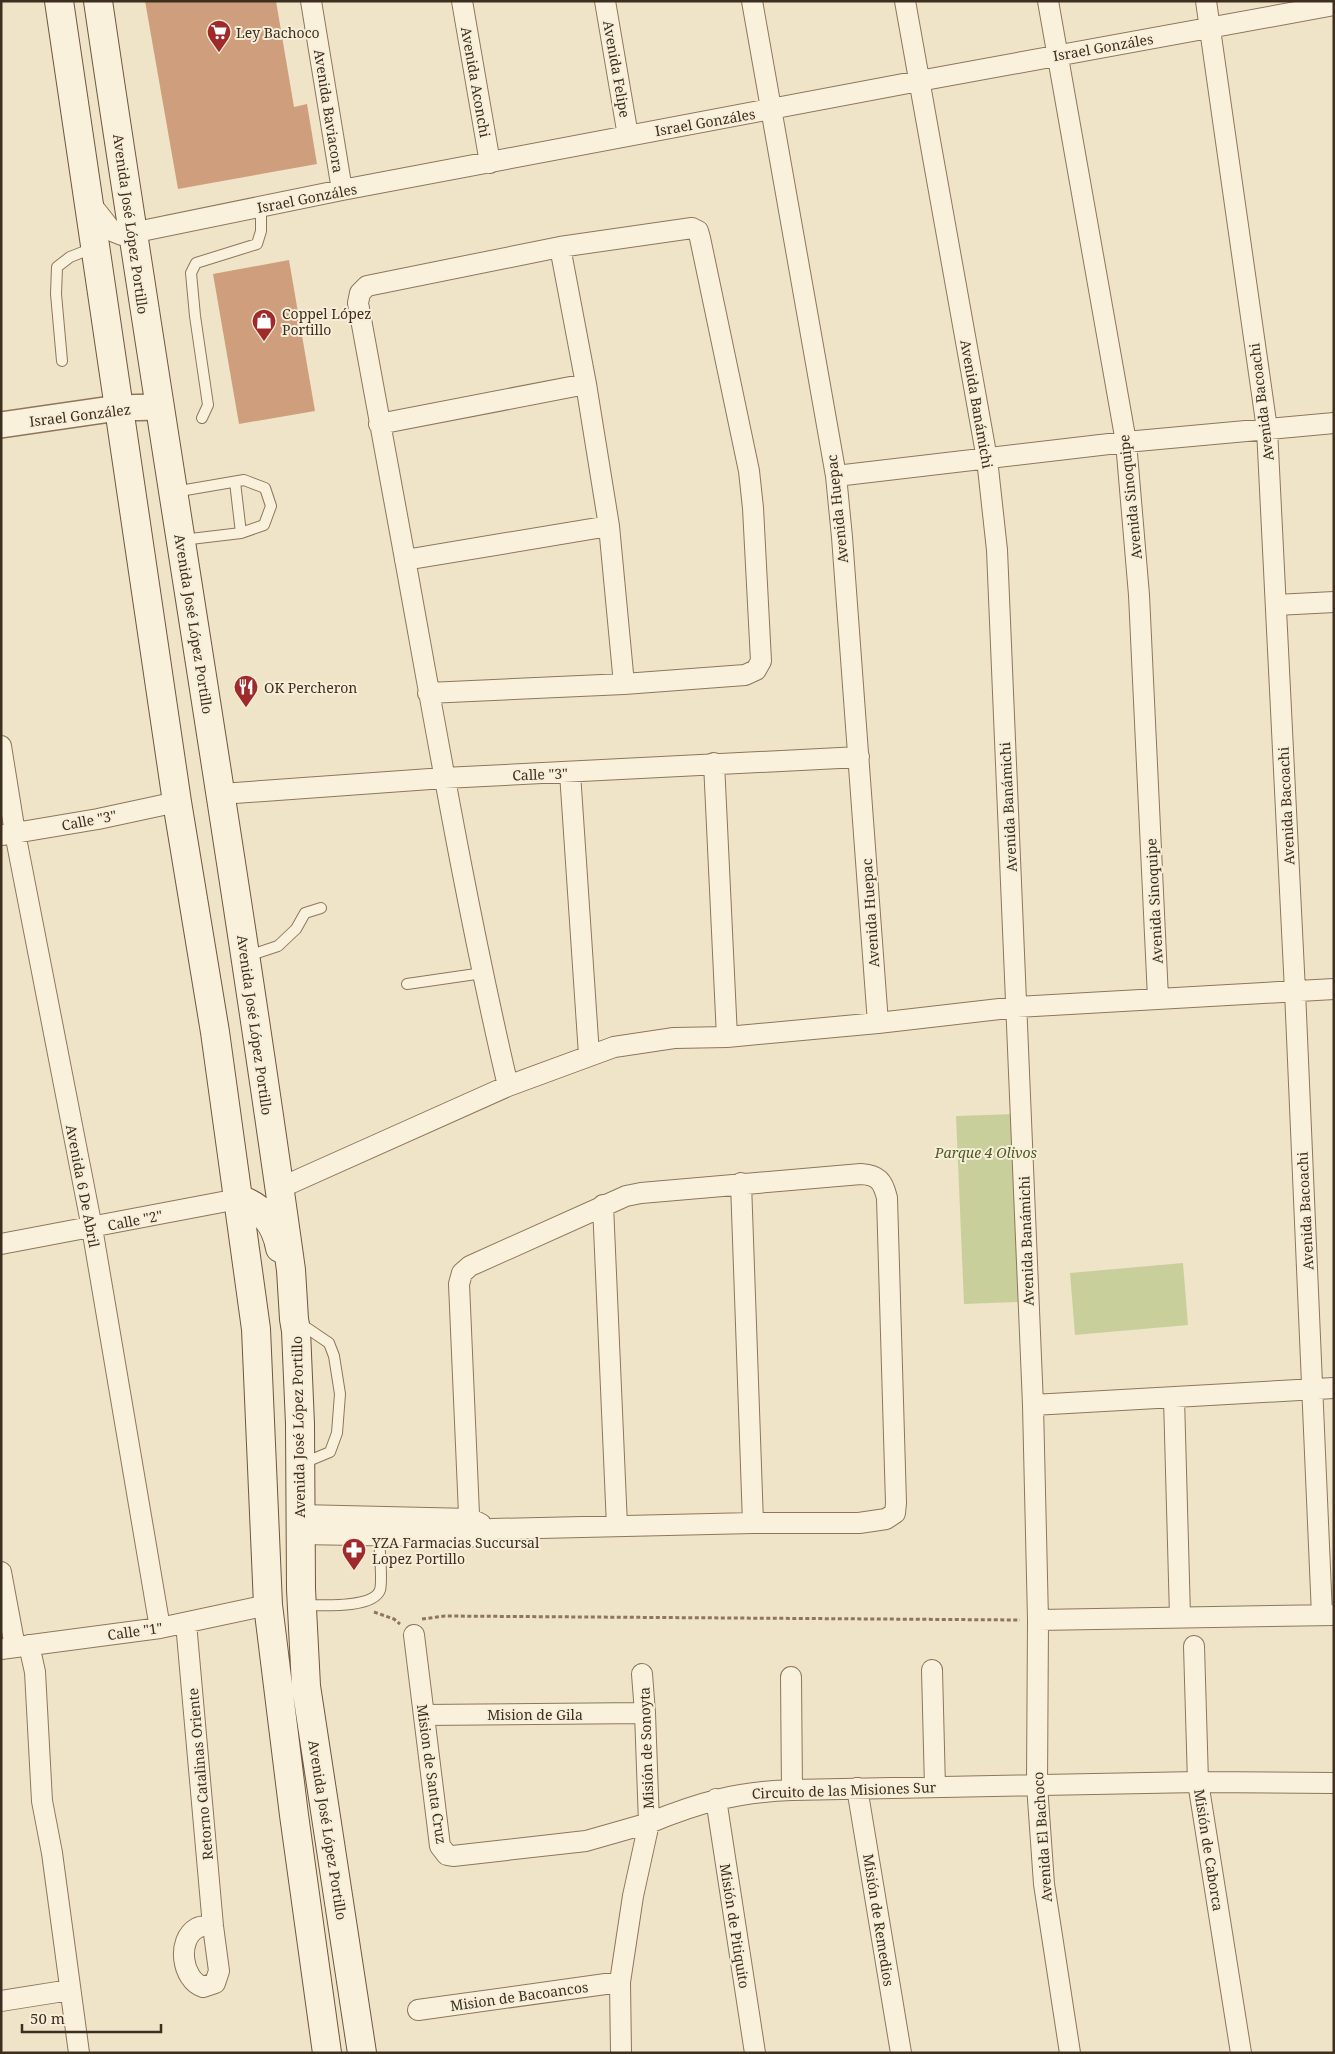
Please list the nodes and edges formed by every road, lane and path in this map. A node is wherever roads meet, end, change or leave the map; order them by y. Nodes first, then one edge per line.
1 (59, 1) edge
2 (98, 1) edge
3 (311, 1) edge
4 (462, 1) edge
5 (605, 1) edge
6 (752, 1) edge
7 (905, 1) edge
8 (1048, 1) edge
9 (1206, 1) edge
10 (1334, 5) edge
11 (1209, 29) junction
12 (1058, 55) junction
13 (919, 81) junction
14 (770, 110) junction
15 (628, 136) junction
16 (490, 163) junction
17 (342, 190) junction
18 (90, 203) junction
19 (261, 207) junction
20 (132, 233) junction
21 (96, 247) junction
22 (560, 247) junction
23 (62, 361) dead end
24 (586, 384) junction
25 (158, 407) junction
26 (118, 408) junction
27 (202, 418) dead end
28 (1334, 423) edge
29 (379, 424) junction
30 (1, 426) edge
31 (1267, 429) junction
32 (1126, 442) junction
33 (987, 459) junction
34 (836, 476) junction
35 (234, 482) junction
36 (173, 492) junction
37 (609, 526) junction
38 (241, 533) junction
39 (181, 540) junction
40 (405, 560) junction
41 (1334, 602) edge
42 (1276, 605) junction
43 (624, 684) junction
44 (428, 693) junction
45 (1, 746) edge
46 (859, 757) junction
47 (714, 763) junction
48 (570, 773) junction
49 (444, 778) junction
50 (221, 794) junction
51 (176, 802) junction
52 (8, 834) edge
53 (321, 908) dead end
54 (245, 956) junction
55 (482, 973) junction
56 (407, 984) dead end
57 (1334, 989) edge
58 (1295, 991) junction
59 (1158, 998) junction
60 (1017, 1007) junction
61 (878, 1023) junction
62 (215, 1032) junction
63 (727, 1037) junction
64 (589, 1055) junction
65 (508, 1086) junction
66 (741, 1184) junction
67 (280, 1188) junction
68 (238, 1199) junction
69 (603, 1205) junction
70 (92, 1228) junction
71 (1, 1244) edge
72 (294, 1319) junction
73 (1334, 1388) edge
74 (1314, 1389) junction
75 (1174, 1398) junction
76 (1033, 1405) junction
77 (300, 1465) junction
78 (752, 1523) junction
79 (300, 1524) junction
80 (617, 1526) junction
81 (470, 1528) junction
82 (379, 1535) junction
83 (1, 1572) edge
84 (268, 1605) junction
85 (301, 1605) junction
86 (1328, 1615) edge
87 (1180, 1616) junction
88 (1038, 1620) junction
89 (186, 1623) junction
90 (418, 1627) joint
91 (160, 1628) junction
92 (1194, 1646) dead end
93 (15, 1647) edge
94 (932, 1670) dead end
95 (642, 1674) dead end
96 (791, 1677) dead end
97 (646, 1713) junction
98 (424, 1715) junction
99 (1198, 1782) junction
100 (1334, 1783) edge
101 (1036, 1785) junction
102 (857, 1788) junction
103 (935, 1788) junction
104 (792, 1790) junction
105 (716, 1799) junction
106 (649, 1823) junction
107 (213, 1926) dead end
108 (620, 1982) junction
109 (70, 1990) junction
110 (1, 2001) edge
111 (418, 2010) dead end
112 (79, 2053) edge
113 (327, 2053) edge
114 (362, 2053) edge
115 (621, 2053) edge
116 (755, 2053) edge
117 (901, 2053) edge
118 (1070, 2053) edge
119 (1241, 2053) edge

1 - 18 main road
2 - 20 main road, Avenida José López Portillo
3 - 17 street, Avenida Baviacora
4 - 16 street, Avenida Aconchi
5 - 15 street, Avenida Felipe
6 - 14 street, Avenida Huepac
7 - 13 street, Avenida Banámichi
8 - 12 street, Avenida Sinoquipe
9 - 11 street, Avenida Bacoachi
10 - 11 street, Israel Gonzáles
11 - 12 street, Israel Gonzáles
11 - 31 street, Avenida Bacoachi
12 - 13 street, Israel Gonzáles
12 - 32 street, Avenida Sinoquipe
13 - 14 street, Israel Gonzáles
13 - 33 street, Avenida Banámichi
14 - 15 street, Israel Gonzáles
14 - 34 street, Avenida Huepac
15 - 16 street, Israel Gonzáles
16 - 17 street, Israel Gonzáles
17 - 19 street, Israel Gonzáles
18 - 20 street, Israel Gonzáles
18 - 21 main road
19 - 20 street, Israel Gonzáles
19 - 27 lane
20 - 25 main road, Avenida José López Portillo
21 - 23 lane
21 - 26 main road
22 - 24 street
22 - 29 street
22 - 43 street
24 - 29 street
24 - 37 street
25 - 26 street, Israel González
25 - 36 main road, Avenida José López Portillo
26 - 30 street, Israel González
26 - 51 main road
28 - 31 street
29 - 40 street
31 - 32 street
31 - 42 street, Avenida Bacoachi
32 - 33 street
32 - 59 street, Avenida Sinoquipe
33 - 34 street
33 - 60 street, Avenida Banámichi
34 - 46 street, Avenida Huepac
35 - 36 lane
35 - 38 lane
35 - 38 lane
36 - 39 main road, Avenida José López Portillo
37 - 40 street
37 - 43 street
38 - 39 lane
39 - 50 main road, Avenida José López Portillo
40 - 44 street
41 - 42 street
42 - 58 street, Avenida Bacoachi
43 - 44 street
44 - 49 street
45 - 52 street, Avenida 6 De Abril
46 - 47 street, Calle "3"
46 - 61 street, Avenida Huepac
47 - 48 street, Calle "3"
47 - 63 street
48 - 49 street, Calle "3"
48 - 64 street
49 - 50 street, Calle "3"
49 - 55 street
50 - 54 main road, Avenida José López Portillo
51 - 52 street, Calle "3"
51 - 62 main road
52 - 70 street, Avenida 6 De Abril
53 - 54 lane
54 - 67 main road, Avenida José López Portillo
55 - 56 lane
55 - 65 street
57 - 58 street
58 - 59 street
58 - 74 street, Avenida Bacoachi
59 - 60 street
60 - 61 street
60 - 76 street, Avenida Banámichi
61 - 63 street
62 - 67 main road
62 - 68 main road
63 - 64 street
64 - 65 street
65 - 67 street
66 - 69 street
66 - 78 street
66 - 78 street
67 - 72 main road, Avenida José López Portillo
68 - 70 street, Calle "2"
68 - 72 main road
68 - 84 main road
69 - 80 street
69 - 81 street
70 - 71 street, Calle "2"
70 - 91 street, Avenida 6 De Abril
72 - 77 main road, Avenida José López Portillo
72 - 77 lane
73 - 74 street
74 - 75 street
74 - 86 street, Avenida Bacoachi
75 - 76 street
75 - 87 street
76 - 88 street, Avenida Banámichi
77 - 79 main road, Avenida José López Portillo
78 - 80 street
79 - 81 street
79 - 82 street
79 - 85 main road, Avenida José López Portillo
80 - 81 street
81 - 82 street
82 - 85 lane
83 - 93 street
84 - 89 street, Calle "1"
84 - 113 main road
85 - 114 main road, Avenida José López Portillo
86 - 87 street
87 - 88 street
88 - 90 path
88 - 101 street, Avenida El Bachoco
89 - 91 street, Calle "1"
89 - 107 street, Retorno Catalinas Oriente
90 - 98 street, Mision de Santa Cruz
91 - 93 street, Calle "1"
92 - 99 street, Misión de Caborca
93 - 109 street
94 - 103 street
95 - 97 street, Misión de Sonoyta
96 - 104 street
97 - 98 street, Mision de Gila
97 - 106 street, Misión de Sonoyta
98 - 106 street, Mision de Santa Cruz
99 - 100 street, Circuito de las Misiones Sur
99 - 101 street, Circuito de las Misiones Sur
99 - 119 street, Misión de Caborca
101 - 103 street, Circuito de las Misiones Sur
101 - 118 street, Avenida El Bachoco
102 - 103 street, Circuito de las Misiones Sur
102 - 104 street, Circuito de las Misiones Sur
102 - 117 street, Misión de Remedios
104 - 105 street, Circuito de las Misiones Sur
105 - 106 street, Circuito de las Misiones Sur
105 - 116 street, Misión de Pitiquito
106 - 108 street
108 - 111 street, Mision de Bacoancos
108 - 115 street
109 - 110 street
109 - 112 street

